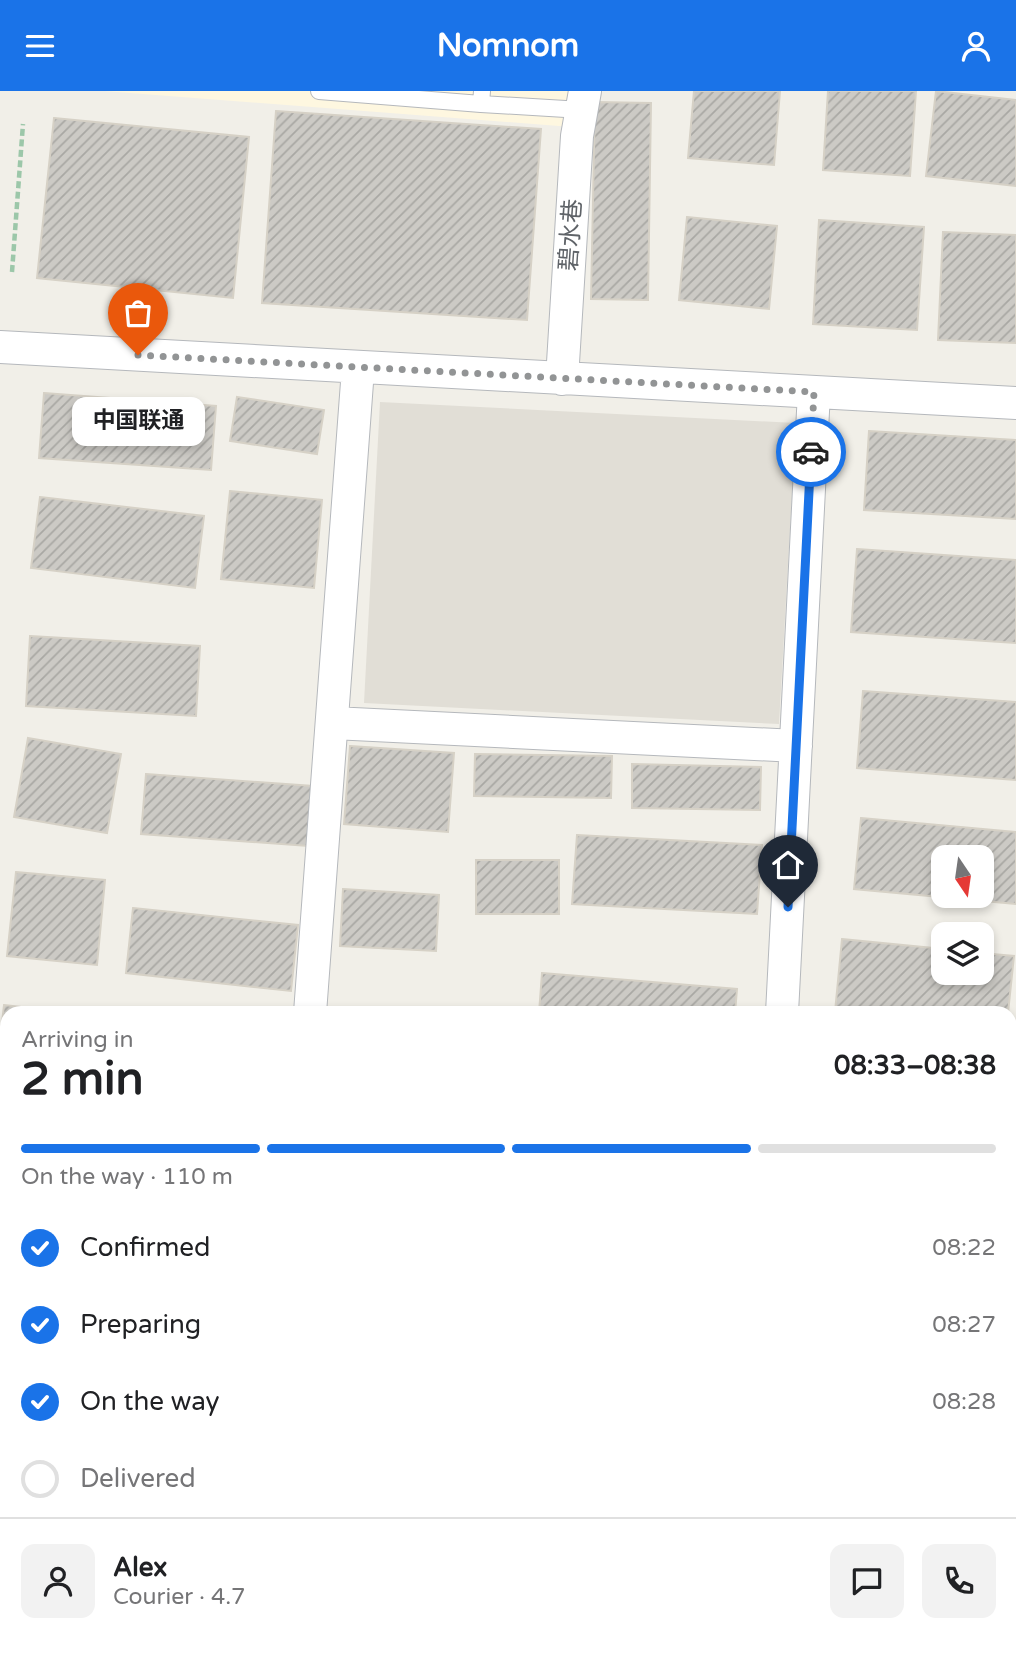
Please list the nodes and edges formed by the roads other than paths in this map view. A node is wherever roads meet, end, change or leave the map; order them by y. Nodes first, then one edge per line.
1 (320, 91) edge
2 (481, 97) edge
3 (583, 101) edge
4 (0, 347) edge
5 (358, 369) junction
6 (562, 379) junction
7 (814, 392) junction
8 (1016, 403) edge
9 (333, 723) junction
10 (796, 746) junction
11 (311, 1006) edge
12 (782, 1006) edge

1 - 2 lane
2 - 3 lane
3 - 6 street, 碧水巷
4 - 5 street
5 - 6 street
5 - 9 street
6 - 7 street
7 - 8 street
7 - 10 street
9 - 10 street
9 - 11 street
10 - 12 street

